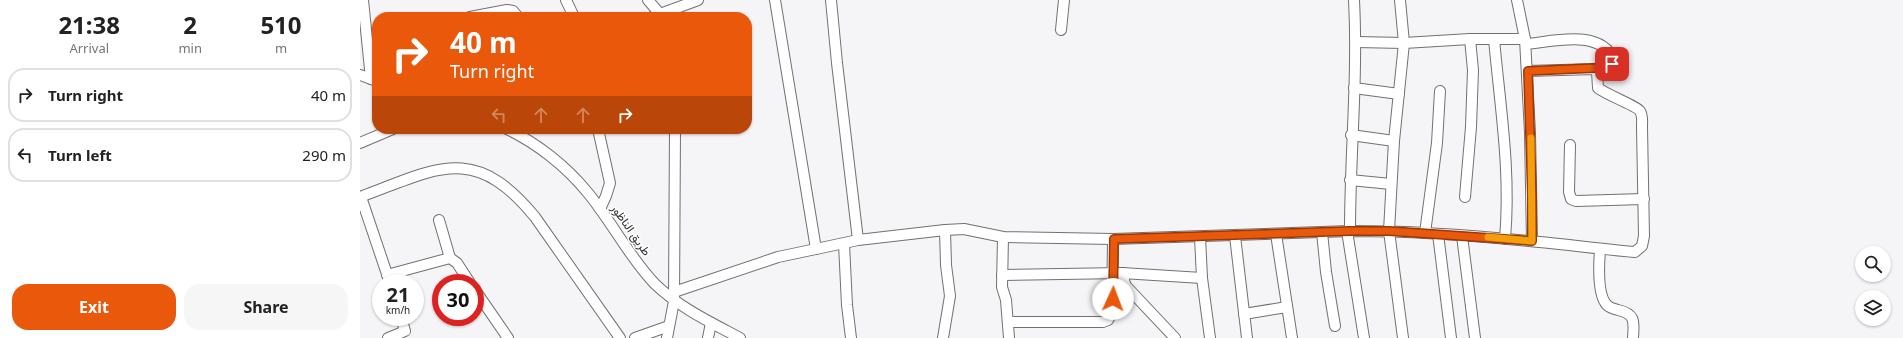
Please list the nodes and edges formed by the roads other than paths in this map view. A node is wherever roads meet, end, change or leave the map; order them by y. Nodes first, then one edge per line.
1 (363, 0) edge
2 (566, 0) edge
3 (648, 0) edge
4 (698, 0) edge
5 (775, 0) edge
6 (831, 0) edge
7 (1064, 0) edge
8 (1354, 0) edge
9 (1400, 0) edge
10 (1517, 0) edge
11 (496, 12) edge
12 (514, 12) edge
13 (572, 12) edge
14 (658, 12) edge
15 (668, 12) edge
16 (372, 30) edge
17 (1062, 30) dead end
18 (1470, 39) junction
19 (1494, 39) junction
20 (1356, 42) junction
21 (1525, 42) junction
22 (1404, 43) junction
23 (1595, 68) junction
24 (1528, 71) junction
25 (360, 75) edge
26 (372, 79) edge
27 (1354, 88) junction
28 (1440, 91) dead end
29 (1399, 94) junction
30 (381, 134) edge
31 (516, 134) edge
32 (599, 134) edge
33 (675, 134) edge
34 (1352, 135) junction
35 (1394, 140) junction
36 (360, 143) edge
37 (1570, 144) dead end
38 (1350, 180) junction
39 (1391, 184) junction
40 (361, 197) edge
41 (1465, 197) dead end
42 (1644, 200) junction
43 (600, 209) junction
44 (439, 220) dead end
45 (945, 230) junction
46 (1349, 231) junction
47 (1389, 231) junction
48 (1322, 232) junction
49 (1425, 233) junction
50 (1276, 234) junction
51 (1438, 234) junction
52 (1234, 236) junction
53 (1462, 236) junction
54 (1003, 237) junction
55 (1200, 237) junction
56 (1114, 239) junction
57 (1506, 239) junction
58 (858, 240) junction
59 (1532, 241) junction
60 (844, 244) junction
61 (816, 249) junction
62 (1600, 250) junction
63 (450, 258) junction
64 (1119, 273) junction
65 (387, 274) edge
66 (404, 274) edge
67 (464, 274) edge
68 (1002, 275) junction
69 (1202, 278) junction
70 (674, 297) junction
71 (484, 303) edge
72 (1287, 307) junction
73 (1244, 314) junction
74 (1008, 322) junction
75 (710, 323) junction
76 (669, 326) junction
77 (1335, 326) dead end
78 (407, 335) edge
79 (388, 338) edge
80 (508, 338) edge
81 (620, 338) edge
82 (635, 338) edge
83 (667, 338) edge
84 (708, 338) edge
85 (740, 338) edge
86 (852, 338) edge
87 (943, 338) edge
88 (1009, 338) edge
89 (1175, 338) edge
90 (1210, 338) edge
91 (1247, 338) edge
92 (1292, 338) edge
93 (1364, 338) edge
94 (1403, 338) edge
95 (1451, 338) edge
96 (1476, 338) edge
97 (1633, 338) edge

1 - 16 street
2 - 13 street
3 - 14 street
4 - 15 street
5 - 61 street
6 - 58 street
7 - 17 street
8 - 20 street
9 - 22 street
10 - 21 street
11 - 12 street
18 - 19 street
18 - 22 street
18 - 41 street
19 - 21 street
19 - 57 street
20 - 22 street
20 - 27 street
21 - 23 street
21 - 24 street
22 - 29 street
23 - 24 street
23 - 42 street
24 - 59 street
25 - 26 street
27 - 29 street
27 - 34 street
28 - 49 street
29 - 35 street
30 - 36 street
31 - 43 street, طريق الناظور
32 - 43 street
33 - 70 street
34 - 35 street
34 - 38 street
35 - 39 street
37 - 42 street
38 - 39 street
38 - 46 street
39 - 47 street
40 - 65 street
40 - 81 street
42 - 62 street
43 - 70 street, طريق الناظور
44 - 63 street
45 - 54 street
45 - 58 street
45 - 87 street
46 - 47 street
46 - 48 street
46 - 93 street
47 - 49 street
47 - 94 street
48 - 50 street
48 - 77 street
49 - 51 street
50 - 52 street
50 - 72 street
51 - 53 street
51 - 95 street
52 - 55 street
52 - 73 street
53 - 57 street
53 - 96 street
54 - 56 street
54 - 68 street
55 - 56 street
55 - 69 street
56 - 64 street
57 - 59 street
58 - 60 street
59 - 62 street
60 - 61 street
60 - 86 street
61 - 70 street
62 - 97 street
63 - 66 street
63 - 67 street
64 - 68 street
64 - 69 street
64 - 74 street
64 - 89 street
68 - 74 street
69 - 90 street
70 - 75 street, طريق الناظور
70 - 76 street
71 - 80 street
72 - 73 street
72 - 92 street
73 - 91 street
74 - 88 street
75 - 84 street
75 - 85 street, طريق الناظور
76 - 82 street
76 - 83 street
78 - 79 street

